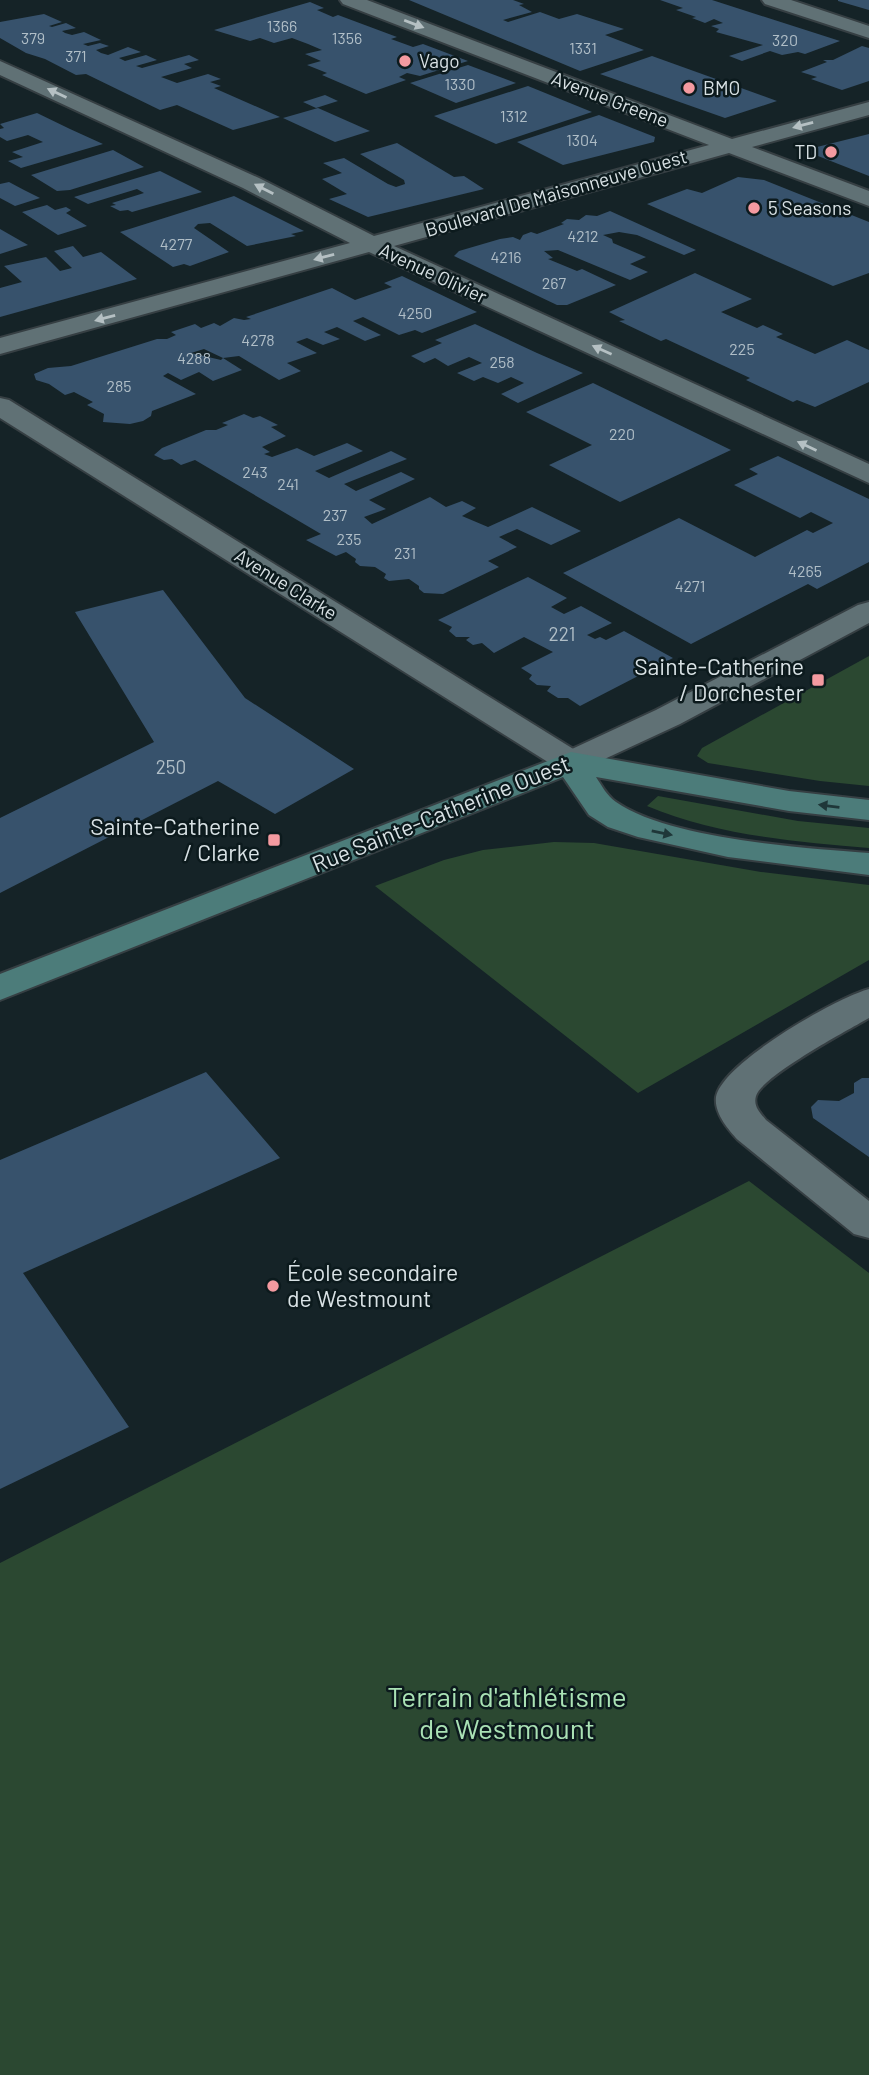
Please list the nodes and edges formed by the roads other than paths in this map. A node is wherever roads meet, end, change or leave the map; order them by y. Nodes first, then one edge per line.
1 (350, 0) edge
2 (772, 0) edge
3 (869, 33) edge
4 (0, 67) edge
5 (869, 108) edge
6 (730, 146) junction
7 (869, 199) edge
8 (371, 244) junction
9 (0, 346) edge
10 (0, 406) edge
11 (869, 475) edge
12 (869, 611) edge
13 (571, 762) junction
14 (869, 810) edge
15 (869, 864) edge
16 (0, 988) edge
17 (869, 1001) edge
18 (869, 1223) edge

1 -> 6 street, Avenue Greene
2 - 3 street
8 -> 4 street, Avenue Olivier
5 -> 6 street, Boulevard De Maisonneuve Ouest
6 - 7 street, Avenue Greene
6 - 8 street, Boulevard De Maisonneuve Ouest
8 -> 9 street, Boulevard De Maisonneuve Ouest
11 -> 8 street, Avenue Olivier
10 - 13 street, Avenue Clarke
12 - 13 street, Rue Sainte-Catherine Ouest
14 -> 13 main road
13 -> 15 main road
13 - 16 main road, Rue Sainte-Catherine Ouest
17 - 18 street

